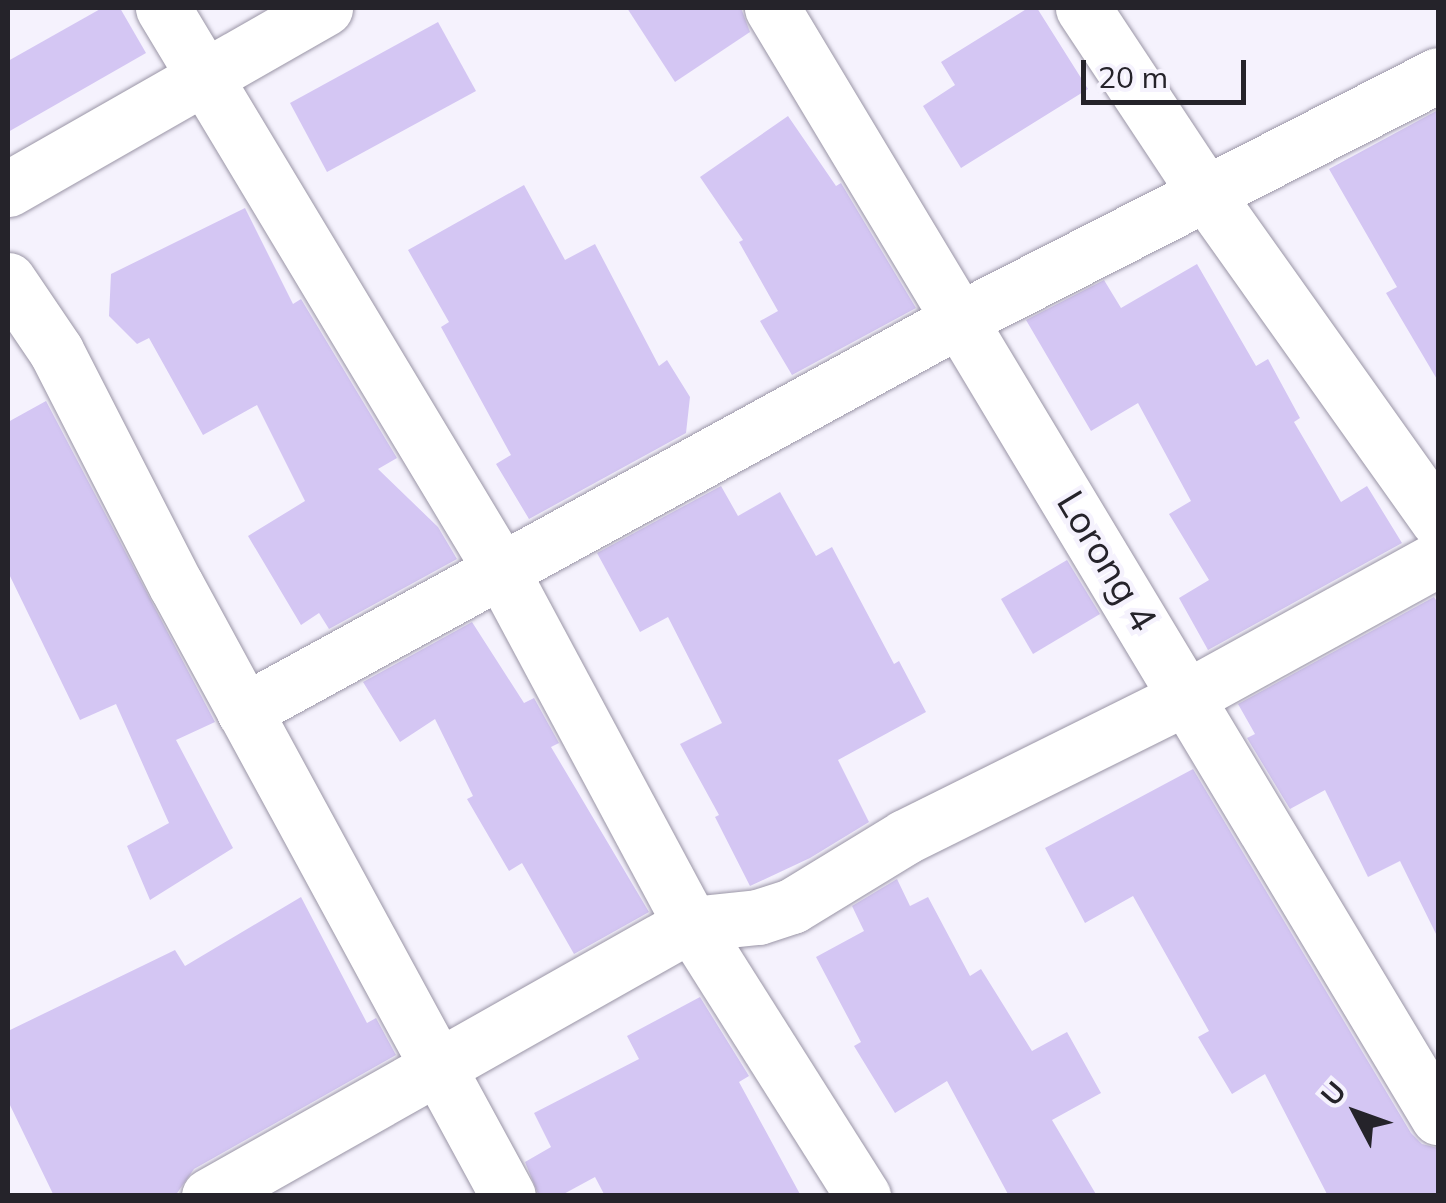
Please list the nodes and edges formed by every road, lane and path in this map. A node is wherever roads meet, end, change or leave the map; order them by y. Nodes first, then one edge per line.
1 (163, 8) edge
2 (325, 8) edge
3 (772, 8) edge
4 (1083, 8) edge
5 (1438, 76) edge
6 (202, 77) junction
7 (8, 189) edge
8 (1204, 191) junction
9 (8, 280) edge
10 (962, 318) junction
11 (1438, 520) edge
12 (1438, 559) edge
13 (502, 572) junction
14 (1187, 696) junction
15 (244, 710) junction
16 (691, 924) junction
17 (438, 1069) junction
18 (1438, 1117) edge
19 (209, 1196) edge
20 (508, 1196) edge
21 (863, 1196) edge

1 - 6 street
2 - 6 street
3 - 10 street, Lorong 4
4 - 8 street
5 - 8 street
6 - 7 street
6 - 13 street
8 - 10 street
8 - 11 street
9 - 15 street
10 - 13 street
10 - 14 street, Lorong 4
12 - 14 street
13 - 15 street
13 - 16 street
14 - 16 street
14 - 18 street, Lorong 4
15 - 17 street
16 - 17 street
16 - 21 street
17 - 19 street
17 - 20 street

